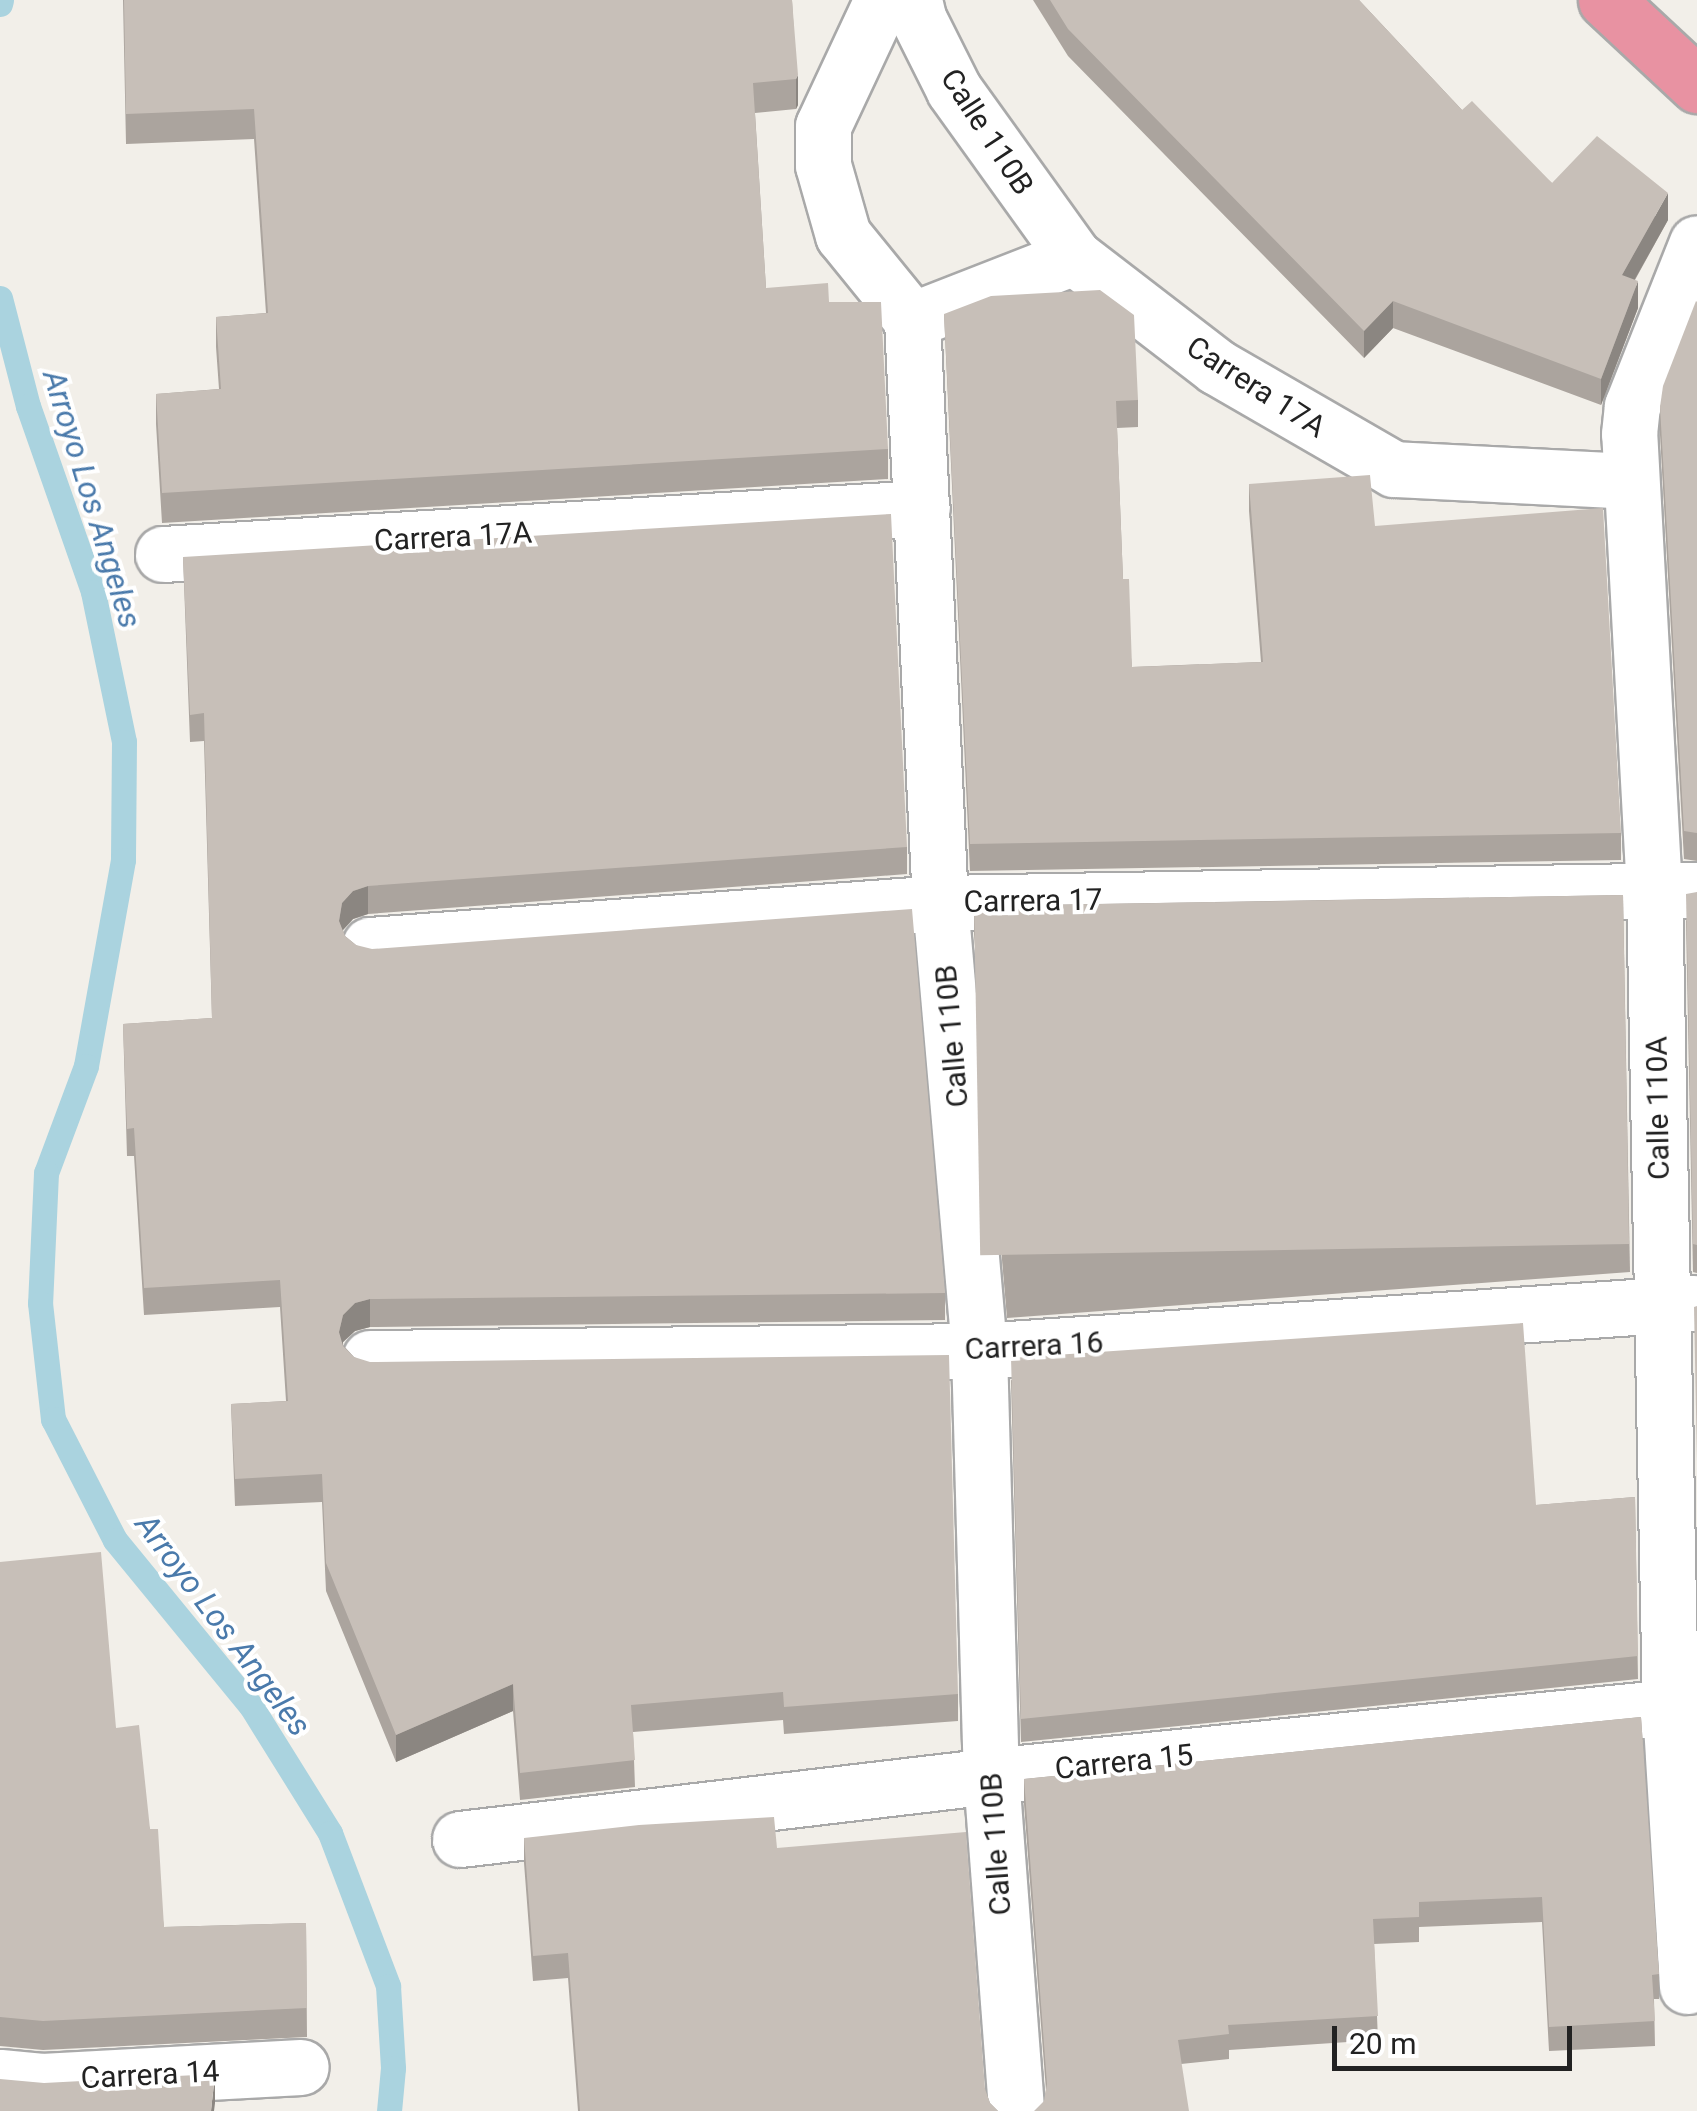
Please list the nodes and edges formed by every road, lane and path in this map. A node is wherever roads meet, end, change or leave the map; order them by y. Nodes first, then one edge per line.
1 (882, 0) edge
2 (914, 0) edge
3 (1606, 0) edge
4 (1697, 84) edge
5 (1697, 243) edge
6 (1074, 257) junction
7 (912, 320) junction
8 (1631, 481) junction
9 (922, 508) junction
10 (163, 554) dead end
11 (1675, 891) edge
12 (940, 903) junction
13 (370, 945) edge
14 (1679, 1304) edge
15 (979, 1351) junction
16 (370, 1358) edge
17 (1670, 1707) junction
18 (991, 1776) junction
19 (460, 1838) dead end
20 (1687, 1986) dead end
21 (301, 2067) dead end
22 (0, 2078) edge
23 (1016, 2111) edge

1 - 7 street
2 - 6 street, Calle 110B
3 - 4 highway
5 - 8 street, Calle 110A
6 - 7 street
6 - 8 street, Carrera 17A
7 - 9 street, Calle 110B
8 - 11 street, Calle 110A
9 - 10 street, Carrera 17A
9 - 12 street, Calle 110B
11 - 12 street, Carrera 17
11 - 14 street, Calle 110A
12 - 13 street, Carrera 17
12 - 15 street, Calle 110B
14 - 15 street, Carrera 16
14 - 17 street, Calle 110A
15 - 16 street, Carrera 16
15 - 18 street, Calle 110B
17 - 18 street, Carrera 15
17 - 20 street, Calle 110A
18 - 19 street, Carrera 15
18 - 23 street, Calle 110B
21 - 22 street, Carrera 14

